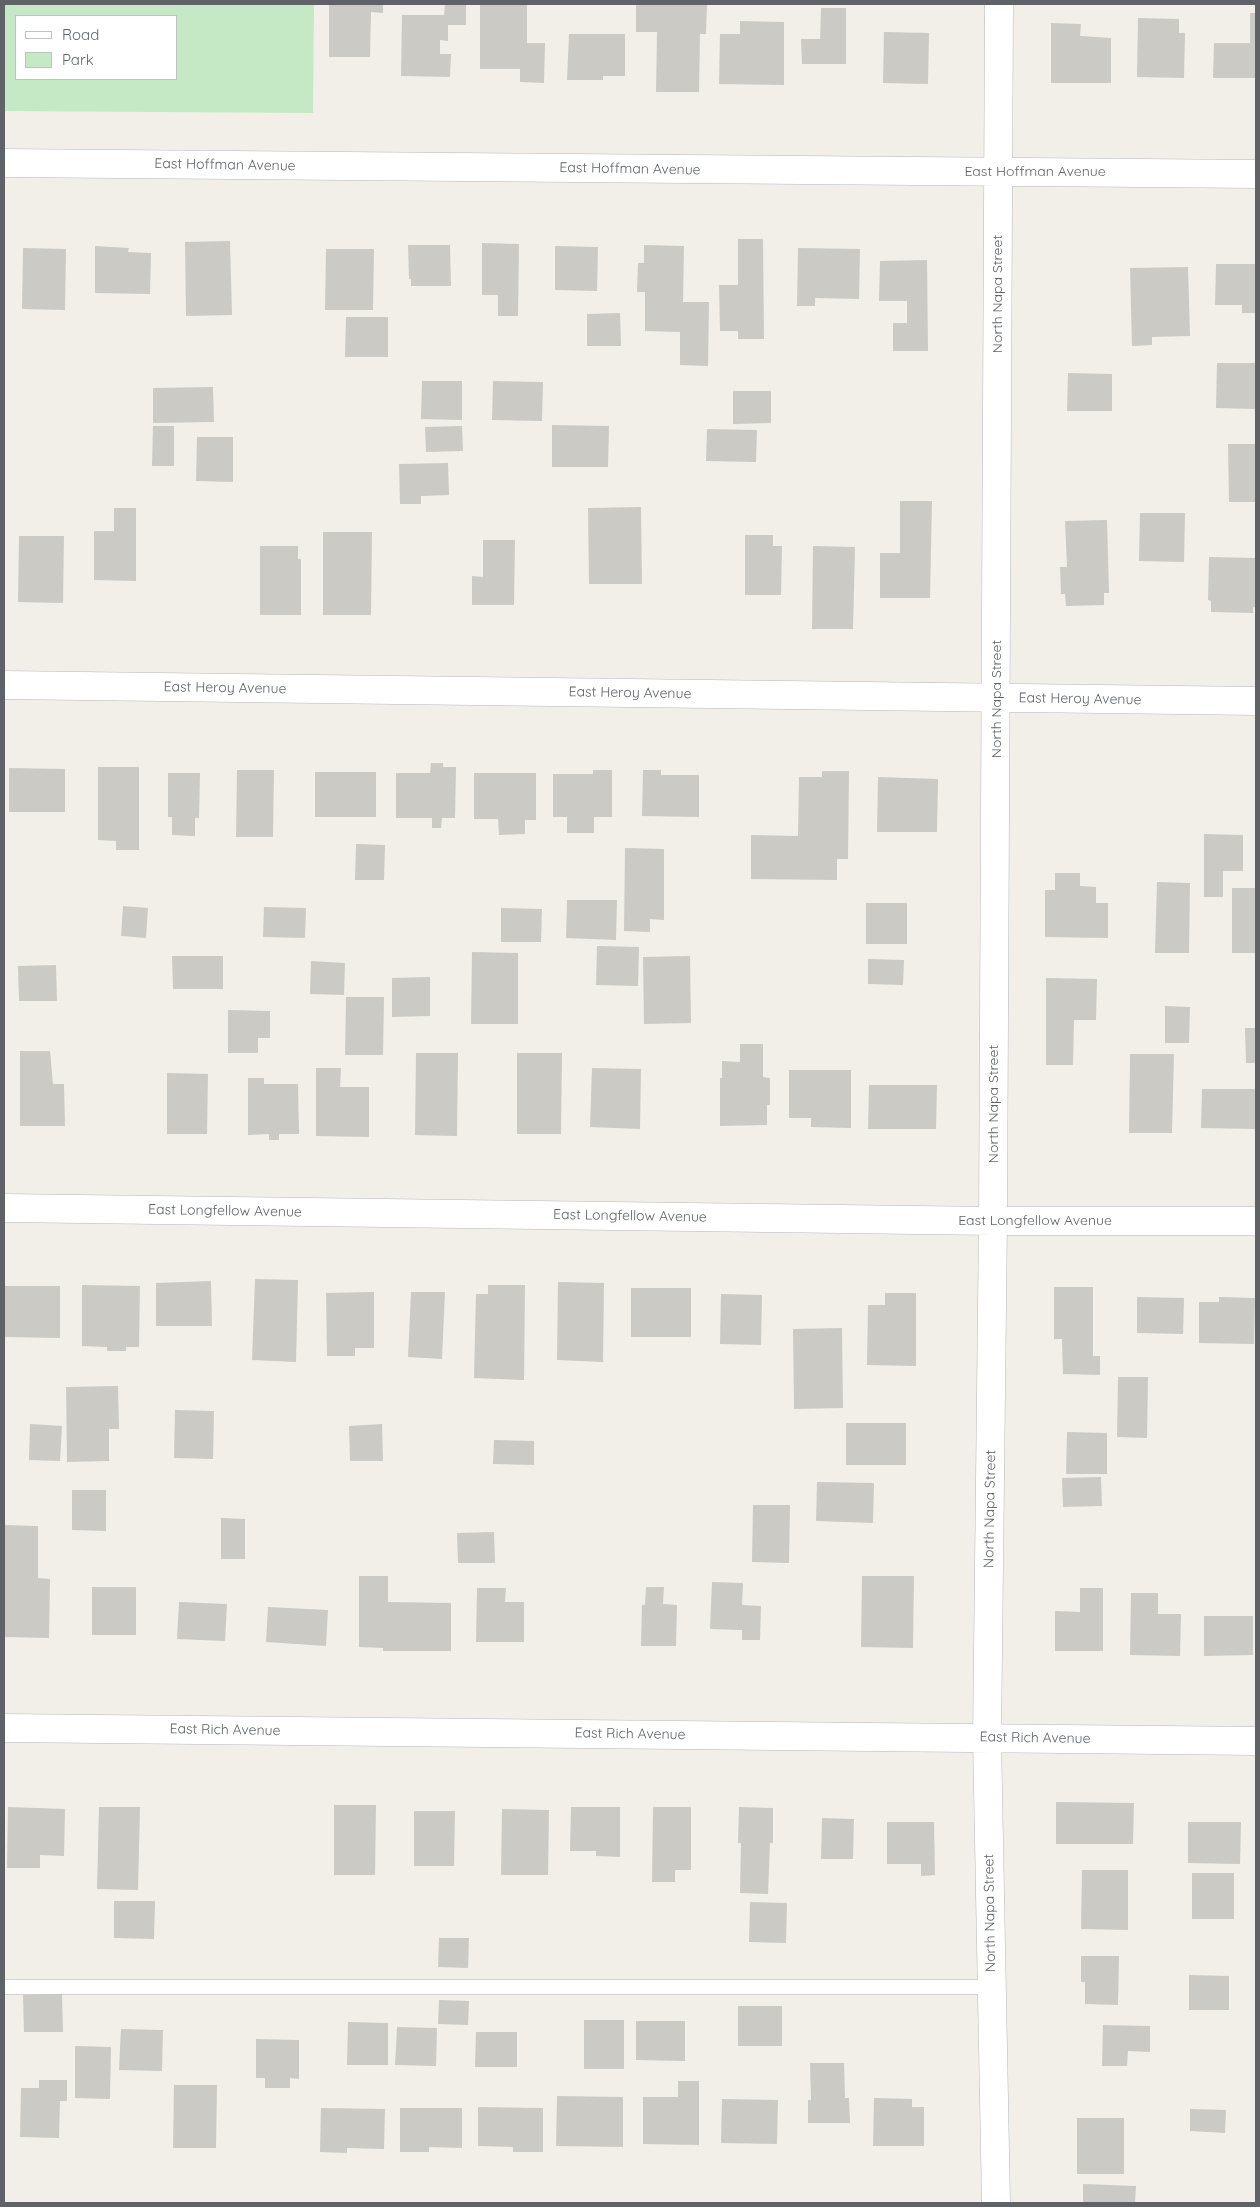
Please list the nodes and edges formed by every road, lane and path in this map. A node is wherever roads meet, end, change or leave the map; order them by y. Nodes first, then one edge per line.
1 (999, 4) edge
2 (4, 163) edge
3 (998, 172) junction
4 (1256, 174) edge
5 (4, 685) edge
6 (997, 698) junction
7 (1256, 701) edge
8 (4, 1208) edge
9 (993, 1221) junction
10 (1256, 1221) edge
11 (4, 1728) edge
12 (987, 1738) junction
13 (1256, 1741) edge
14 (4, 1987) edge
15 (992, 1987) junction
16 (996, 2203) edge

1 - 3 street, North Napa Street
2 - 3 street, East Hoffman Avenue
3 - 4 street, East Hoffman Avenue
3 - 6 street, North Napa Street
5 - 6 street, East Heroy Avenue
6 - 7 street, East Heroy Avenue
6 - 9 street, North Napa Street
8 - 9 street, East Longfellow Avenue
9 - 10 street, East Longfellow Avenue
9 - 12 street, North Napa Street
11 - 12 street, East Rich Avenue
12 - 13 street, East Rich Avenue
12 - 15 street, North Napa Street
14 - 15 lane
15 - 16 street, North Napa Street

